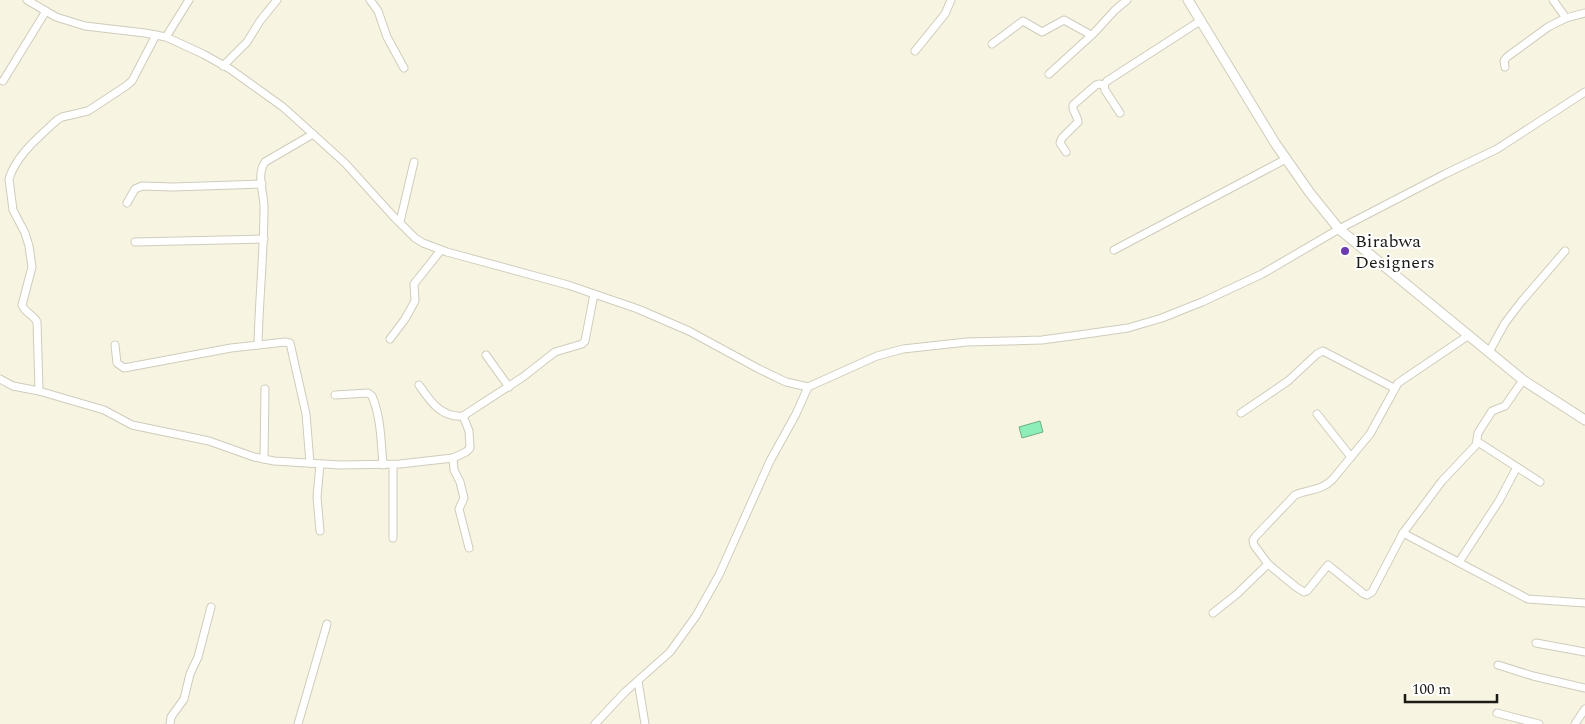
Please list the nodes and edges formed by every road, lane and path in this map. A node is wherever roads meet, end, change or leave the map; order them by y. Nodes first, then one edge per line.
1 (26, 0) edge
2 (189, 0) edge
3 (277, 0) edge
4 (370, 0) edge
5 (951, 0) edge
6 (1127, 0) edge
7 (1188, 0) edge
8 (1553, 0) edge
9 (46, 11) junction
10 (1585, 13) edge
11 (1566, 18) junction
12 (1200, 21) junction
13 (156, 35) junction
14 (1091, 35) junction
15 (166, 37) junction
16 (992, 44) dead end
17 (915, 51) dead end
18 (223, 66) junction
19 (1505, 67) dead end
20 (404, 68) dead end
21 (1049, 74) dead end
22 (3, 81) dead end
23 (1104, 85) junction
24 (1585, 92) edge
25 (1120, 113) dead end
26 (313, 134) junction
27 (1066, 152) dead end
28 (1286, 159) junction
29 (414, 162) dead end
30 (262, 184) junction
31 (127, 203) dead end
32 (400, 222) junction
33 (1339, 229) junction
34 (264, 239) junction
35 (135, 242) dead end
36 (441, 250) junction
37 (1114, 250) dead end
38 (1565, 251) dead end
39 (594, 294) junction
40 (1469, 335) junction
41 (390, 339) dead end
42 (115, 345) dead end
43 (258, 345) junction
44 (1489, 352) junction
45 (486, 355) dead end
46 (0, 379) edge
47 (1523, 380) junction
48 (419, 385) dead end
49 (509, 387) junction
50 (808, 387) junction
51 (1394, 388) junction
52 (265, 389) dead end
53 (39, 391) junction
54 (335, 395) dead end
55 (1241, 412) dead end
56 (1318, 414) dead end
57 (463, 416) junction
58 (1585, 420) edge
59 (1478, 442) junction
60 (1351, 457) junction
61 (453, 458) junction
62 (264, 459) junction
63 (310, 463) junction
64 (320, 464) junction
65 (383, 465) junction
66 (393, 465) junction
67 (1517, 467) junction
68 (1540, 482) dead end
69 (320, 531) dead end
70 (1403, 533) junction
71 (393, 538) dead end
72 (469, 548) dead end
73 (1459, 562) junction
74 (1268, 564) junction
75 (1585, 603) edge
76 (211, 607) dead end
77 (1214, 613) dead end
78 (327, 624) dead end
79 (1536, 643) dead end
80 (1585, 652) edge
81 (1498, 665) dead end
82 (638, 681) junction
83 (1585, 688) edge
84 (1585, 709) edge
85 (1497, 713) dead end
86 (170, 724) edge
87 (298, 724) edge
88 (595, 724) edge
89 (645, 724) edge
90 (1539, 724) edge
91 (1575, 724) edge

1 - 9 street
2 - 15 street
3 - 18 street
4 - 20 street
5 - 17 street
6 - 14 street
7 - 12 street
8 - 11 street
9 - 13 street
9 - 22 street
10 - 11 street
11 - 19 street
12 - 23 street
12 - 28 street
13 - 15 street
13 - 53 street
14 - 16 street
14 - 21 street
15 - 18 street
18 - 26 street
23 - 25 street
23 - 27 street
24 - 33 street
26 - 30 street
26 - 32 street
28 - 33 street
28 - 37 street
29 - 32 street
30 - 31 street
30 - 34 street
32 - 36 street
33 - 40 street
33 - 50 street
34 - 35 street
34 - 43 street
36 - 39 street
36 - 41 street
38 - 44 street
39 - 49 street
39 - 50 street
40 - 44 street
40 - 51 street
42 - 43 street
43 - 63 street
44 - 47 street
45 - 49 street
46 - 53 street
47 - 58 street
47 - 59 street
48 - 57 street
49 - 57 street
50 - 82 street
51 - 55 street
51 - 60 street
52 - 62 street
53 - 62 street
54 - 65 street
56 - 60 street
57 - 61 street
59 - 67 street
59 - 70 street
60 - 74 street
61 - 66 street
61 - 72 street
62 - 63 street
63 - 64 street
64 - 65 street
64 - 69 street
65 - 66 street
66 - 71 street
67 - 68 street
67 - 73 street
70 - 73 street
70 - 74 street
73 - 75 street
74 - 77 street
76 - 86 street
78 - 87 street
79 - 80 street
81 - 83 street
82 - 88 street
82 - 89 street
84 - 91 street
85 - 90 street

